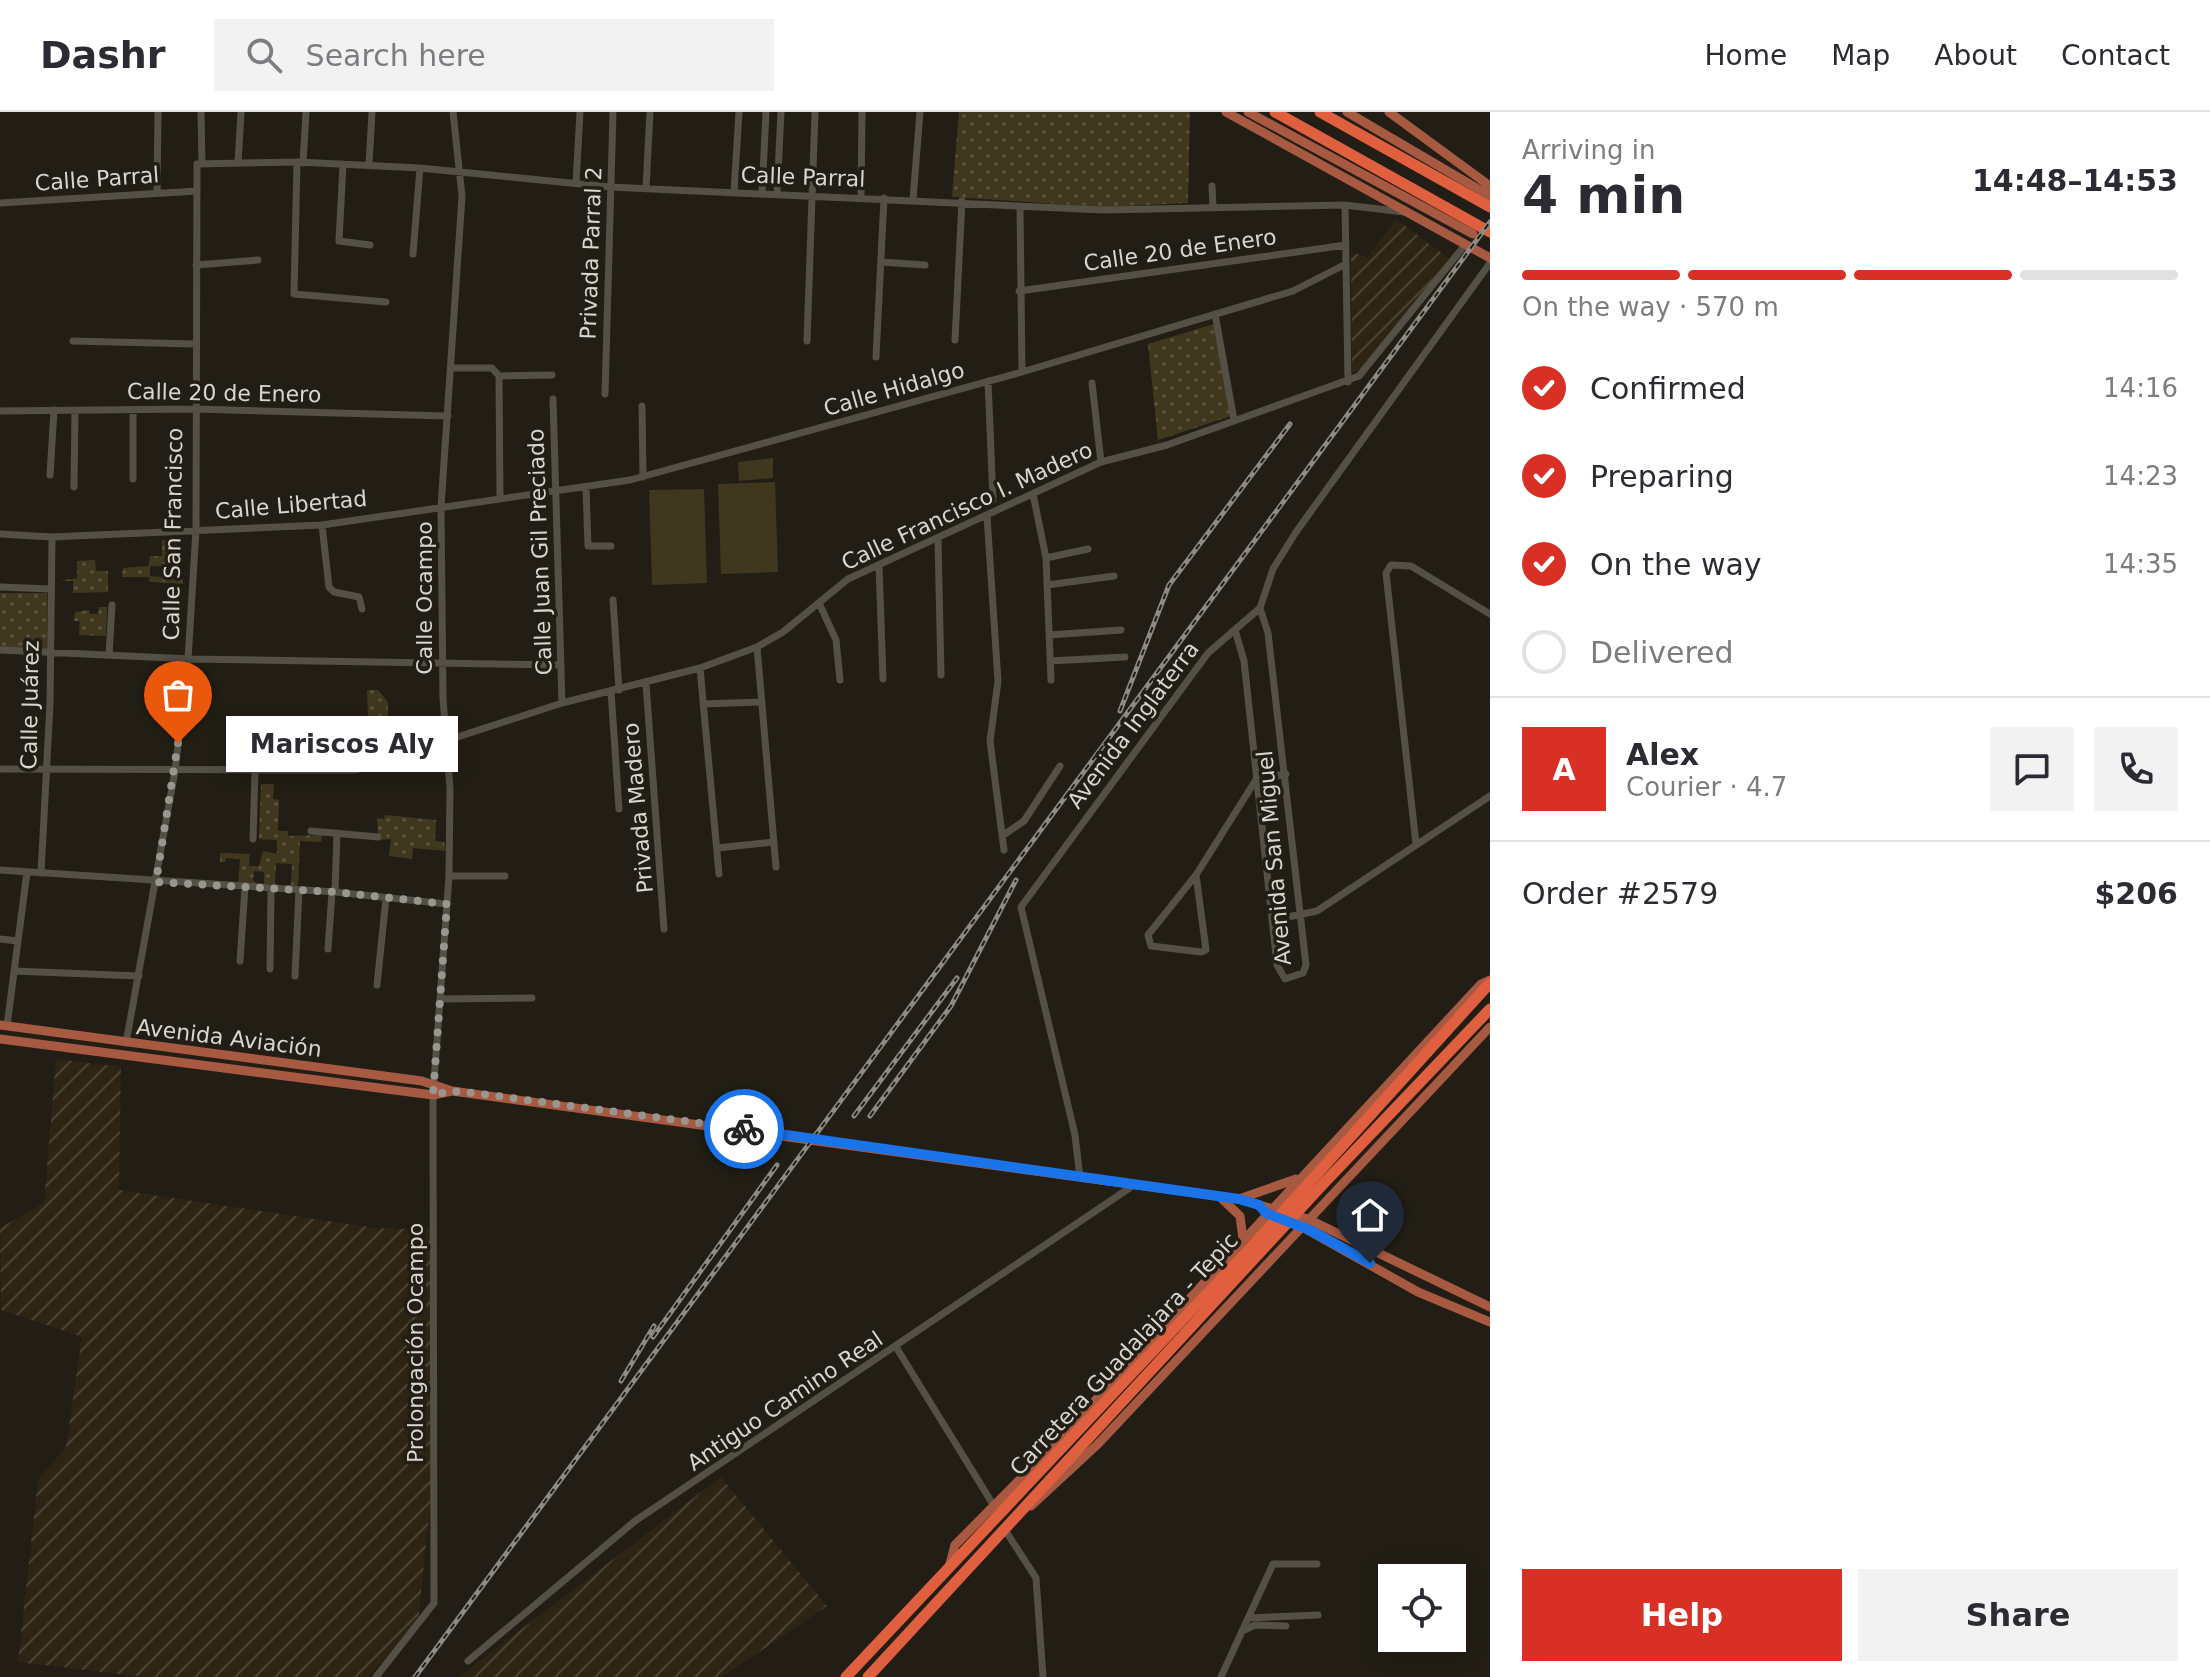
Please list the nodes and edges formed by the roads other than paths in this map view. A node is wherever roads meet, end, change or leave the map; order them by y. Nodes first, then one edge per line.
1 (158, 112) edge
2 (201, 112) edge
3 (241, 112) edge
4 (306, 112) edge
5 (372, 112) edge
6 (453, 112) edge
7 (580, 112) edge
8 (613, 112) edge
9 (650, 112) edge
10 (739, 112) edge
11 (766, 112) edge
12 (781, 112) edge
13 (815, 112) edge
14 (862, 112) edge
15 (920, 112) edge
16 (1226, 112) edge
17 (1235, 112) edge
18 (1248, 112) edge
19 (1275, 112) edge
20 (1320, 112) edge
21 (1347, 112) edge
22 (1389, 112) edge
23 (1248, 124) junction
24 (300, 162) junction
25 (238, 163) junction
26 (200, 164) junction
27 (343, 164) junction
28 (369, 165) junction
29 (420, 168) junction
30 (460, 170) junction
31 (576, 183) junction
32 (1212, 186) dead end
33 (1490, 186) edge
34 (610, 187) junction
35 (646, 188) junction
36 (197, 191) junction
37 (734, 192) junction
38 (157, 193) junction
39 (762, 193) junction
40 (777, 194) junction
41 (811, 195) junction
42 (1490, 196) edge
43 (861, 197) junction
44 (884, 198) junction
45 (913, 199) junction
46 (962, 201) junction
47 (0, 203) edge
48 (1345, 205) junction
49 (1020, 206) junction
50 (1213, 207) junction
51 (1490, 208) edge
52 (1407, 212) junction
53 (1490, 232) edge
54 (1473, 234) junction
55 (370, 245) dead end
56 (1346, 245) junction
57 (1465, 245) junction
58 (413, 254) dead end
59 (258, 260) dead end
60 (1490, 260) edge
61 (881, 262) junction
62 (1346, 264) junction
63 (196, 265) junction
64 (925, 265) dead end
65 (1019, 291) junction
66 (386, 302) dead end
67 (1215, 314) junction
68 (955, 340) dead end
69 (73, 341) dead end
70 (807, 341) dead end
71 (195, 344) junction
72 (876, 357) dead end
73 (451, 368) junction
74 (1022, 372) junction
75 (552, 375) dead end
76 (499, 376) junction
77 (988, 381) junction
78 (1348, 382) junction
79 (1092, 383) dead end
80 (605, 394) dead end
81 (553, 399) dead end
82 (642, 406) dead end
83 (194, 409) junction
84 (54, 410) junction
85 (75, 410) junction
86 (133, 410) junction
87 (0, 411) edge
88 (448, 416) junction
89 (1234, 420) junction
90 (1101, 462) junction
91 (50, 475) dead end
92 (643, 477) junction
93 (133, 479) dead end
94 (74, 487) dead end
95 (586, 487) junction
96 (554, 491) junction
97 (1033, 494) junction
98 (500, 499) junction
99 (993, 500) dead end
100 (441, 507) junction
101 (987, 516) junction
102 (322, 525) junction
103 (196, 530) junction
104 (0, 534) edge
105 (52, 537) junction
106 (938, 539) junction
107 (611, 546) dead end
108 (1088, 549) dead end
109 (1046, 558) junction
110 (879, 565) junction
111 (1114, 576) dead end
112 (1047, 585) junction
113 (0, 587) edge
114 (51, 589) junction
115 (613, 600) dead end
116 (819, 603) junction
117 (112, 605) dead end
118 (1260, 608) junction
119 (362, 609) dead end
120 (1490, 614) edge
121 (1121, 630) dead end
122 (1235, 630) junction
123 (1049, 635) junction
124 (757, 647) junction
125 (0, 650) edge
126 (50, 652) junction
127 (109, 655) junction
128 (1125, 657) dead end
129 (188, 659) junction
130 (1050, 661) junction
131 (442, 663) junction
132 (561, 665) junction
133 (700, 668) junction
134 (941, 675) dead end
135 (883, 679) dead end
136 (840, 680) dead end
137 (1051, 680) dead end
138 (646, 684) junction
139 (615, 690) junction
140 (761, 702) junction
141 (562, 703) junction
142 (703, 704) junction
143 (446, 739) junction
144 (1060, 766) dead end
145 (0, 769) edge
146 (47, 769) junction
147 (175, 771) junction
148 (255, 771) junction
149 (1286, 774) junction
150 (1257, 778) junction
151 (1490, 796) edge
152 (619, 809) dead end
153 (311, 831) dead end
154 (337, 833) junction
155 (1002, 836) junction
156 (378, 837) dead end
157 (253, 839) dead end
158 (774, 842) junction
159 (1416, 844) junction
160 (717, 848) junction
161 (1004, 850) dead end
162 (776, 867) dead end
163 (0, 870) edge
164 (27, 872) junction
165 (41, 873) junction
166 (719, 874) dead end
167 (1196, 875) junction
168 (449, 876) junction
169 (505, 876) dead end
170 (156, 882) junction
171 (245, 887) junction
172 (271, 889) junction
173 (299, 890) junction
174 (334, 892) junction
175 (386, 898) junction
176 (447, 904) junction
177 (1300, 917) junction
178 (1273, 920) junction
179 (664, 929) dead end
180 (0, 939) edge
181 (18, 941) junction
182 (328, 949) dead end
183 (240, 961) dead end
184 (270, 969) dead end
185 (14, 971) junction
186 (139, 976) junction
187 (295, 976) dead end
188 (1490, 982) edge
189 (377, 985) dead end
190 (532, 998) dead end
191 (440, 999) junction
192 (1490, 1009) edge
193 (3, 1026) edge
194 (1490, 1027) edge
195 (0, 1039) edge
196 (126, 1043) junction
197 (434, 1084) junction
198 (452, 1091) junction
199 (433, 1095) junction
200 (1315, 1160) junction
201 (1299, 1177) junction
202 (1080, 1178) junction
203 (1321, 1178) junction
204 (1339, 1184) junction
205 (1134, 1185) junction
206 (1220, 1197) junction
207 (1239, 1199) junction
208 (1266, 1208) junction
209 (1304, 1222) junction
210 (1255, 1252) junction
211 (1490, 1307) edge
212 (1490, 1322) edge
213 (896, 1347) junction
214 (994, 1506) junction
215 (1009, 1526) junction
216 (1317, 1564) dead end
217 (948, 1572) junction
218 (1318, 1615) dead end
219 (1248, 1618) junction
220 (1286, 1626) dead end
221 (1242, 1631) junction
222 (468, 1661) dead end
223 (376, 1677) edge
224 (846, 1677) edge
225 (868, 1677) edge
226 (1043, 1677) edge
227 (1221, 1677) edge

1 - 38 street
2 - 26 street, Calle San Francisco
3 - 25 street
4 - 24 street
5 - 28 street
6 - 30 street, Calle Ocampo
7 - 31 street, Privada Parral 2
8 - 34 street, Privada Parral 2
9 - 35 street
10 - 37 street
11 - 39 street
12 - 40 street
13 - 41 street
14 - 43 street
15 - 45 street
16 - 23 main road
17 - 23 main road
18 - 54 main road
19 - 53 highway
20 - 51 highway
21 - 42 main road
22 - 33 main road
23 - 52 main road
24 - 25 street, Calle Parral
24 - 27 street, Calle Parral
24 - 66 street
25 - 26 street, Calle Parral
26 - 36 street, Calle San Francisco
27 - 28 street, Calle Parral
27 - 55 street
28 - 29 street, Calle Parral
29 - 30 street, Calle Parral
29 - 58 street
30 - 31 street, Calle Parral
30 - 73 street, Calle Ocampo
31 - 34 street, Calle Parral
32 - 50 street
34 - 35 street, Calle Parral
34 - 80 street, Privada Parral 2
35 - 37 street, Calle Parral
36 - 38 street, Calle Parral
36 - 63 street, Calle San Francisco
37 - 39 street, Calle Parral
38 - 47 street, Calle Parral
39 - 40 street, Calle Parral
40 - 41 street, Calle Parral
41 - 43 street, Calle Parral
41 - 70 street
43 - 44 street, Calle Parral
44 - 45 street, Calle Parral
44 - 61 street
45 - 46 street, Calle Parral
46 - 49 street, Calle Parral
46 - 68 street
48 - 50 street, Calle Parral
48 - 52 street, Calle Parral
48 - 56 street
49 - 50 street, Calle Parral
49 - 65 street
51 - 54 main road, Calle Francisco I. Madero
52 - 57 main road
54 - 57 main road, Calle Francisco I. Madero
56 - 62 street
56 - 65 street, Calle 20 de Enero
57 - 60 main road
57 - 78 street, Calle Francisco I. Madero
59 - 63 street
60 - 118 street
61 - 64 street
61 - 72 street
62 - 67 street, Calle Hidalgo
62 - 78 street
63 - 71 street, Calle San Francisco
65 - 74 street
67 - 74 street, Calle Hidalgo
67 - 89 street
69 - 71 street
71 - 83 street, Calle San Francisco
73 - 76 street
73 - 88 street, Calle Ocampo
74 - 77 street, Calle Hidalgo
75 - 76 street
76 - 98 street
77 - 92 street, Calle Hidalgo
77 - 99 street
78 - 89 street, Calle Francisco I. Madero
79 - 90 street
81 - 96 street, Calle Juan Gil Preciado
82 - 92 street
83 - 86 street, Calle 20 de Enero
83 - 88 street, Calle 20 de Enero
83 - 103 street, Calle San Francisco
84 - 85 street, Calle 20 de Enero
84 - 87 street, Calle 20 de Enero
84 - 91 street
85 - 86 street, Calle 20 de Enero
85 - 94 street
86 - 93 street
88 - 100 street, Calle Ocampo
89 - 90 street, Calle Francisco I. Madero
90 - 97 street, Calle Francisco I. Madero
92 - 95 street, Calle Hidalgo
95 - 96 street, Calle Hidalgo
95 - 107 street
96 - 98 street, Calle Hidalgo
96 - 132 street, Calle Juan Gil Preciado
97 - 101 street, Calle Francisco I. Madero
97 - 109 street
98 - 100 street, Calle Hidalgo
100 - 102 street, Calle Libertad
100 - 131 street, Calle Ocampo
101 - 106 street, Calle Francisco I. Madero
101 - 155 street
102 - 103 street, Calle Libertad
102 - 119 street
103 - 105 street, Calle Libertad
103 - 129 street, Calle San Francisco
104 - 105 street, Calle Libertad
105 - 114 street, Calle Juárez
106 - 110 street, Calle Francisco I. Madero
106 - 134 street
108 - 109 street
109 - 112 street
110 - 116 street, Calle Francisco I. Madero
110 - 135 street
111 - 112 street
112 - 123 street
113 - 114 street
114 - 126 street, Calle Juárez
115 - 139 street
116 - 124 street, Calle Francisco I. Madero
116 - 136 street
117 - 127 street
118 - 122 street, Avenida Inglaterra
118 - 149 street, Avenida San Miguel
120 - 159 street
121 - 123 street
122 - 150 street, Avenida San Miguel
122 - 202 street, Avenida Inglaterra
123 - 130 street
124 - 133 street, Calle Francisco I. Madero
124 - 140 street
125 - 126 street
126 - 127 street
126 - 146 street, Calle Juárez
127 - 129 street
128 - 130 street
129 - 131 street
129 - 147 street, Calle San Francisco
130 - 137 street
131 - 132 street
131 - 143 street, Calle Ocampo
132 - 141 street, Calle Juan Gil Preciado
133 - 138 street, Calle Francisco I. Madero
133 - 142 street
138 - 139 street, Calle Francisco I. Madero
138 - 179 street, Privada Madero
139 - 141 street, Calle Francisco I. Madero
139 - 152 street
140 - 142 street
140 - 158 street
141 - 143 street, Calle Francisco I. Madero
142 - 160 street
143 - 148 street, Calle Francisco I. Madero
143 - 168 street, Calle Ocampo
144 - 155 street
145 - 146 street, Calle Francisco I. Madero
146 - 147 street, Calle Francisco I. Madero
146 - 165 street, Calle Juárez
147 - 148 street, Calle Francisco I. Madero
147 - 170 street, Calle San Francisco
148 - 157 street
149 - 150 street
149 - 177 street, Avenida San Miguel
150 - 167 street
150 - 178 street, Avenida San Miguel
151 - 159 street
153 - 154 street
154 - 156 street
154 - 174 street
155 - 161 street
158 - 160 street
158 - 162 street
159 - 177 street
160 - 166 street
163 - 164 street
164 - 165 street
164 - 181 street
165 - 170 street
167 - 167 street
168 - 169 street
168 - 176 street, Calle Ocampo
170 - 171 street
170 - 186 street, Calle San Francisco
171 - 172 street
171 - 183 street
172 - 173 street
172 - 184 street
173 - 174 street
173 - 187 street
174 - 175 street
174 - 182 street
175 - 176 street
175 - 189 street
176 - 191 street, Calle Ocampo
177 - 178 street
177 - 178 street, Avenida San Miguel
180 - 181 street
181 - 185 street
185 - 186 street
185 - 193 street
186 - 196 street, Calle San Francisco
188 - 200 main road
188 - 203 highway, Carretera Guadalajara - Tepic
190 - 191 street
191 - 197 street, Calle Ocampo
192 - 203 highway, Carretera Guadalajara - Tepic
193 - 196 main road, Avenida Aviación
194 - 204 main road
195 - 199 main road, Avenida Aviación
196 - 197 main road, Avenida Aviación
197 - 198 main road, Avenida Aviación
197 - 199 street, Prolongación Ocampo
198 - 199 main road, Avenida Aviación
198 - 202 main road, Avenida Aviación
199 - 223 street, Prolongación Ocampo
200 - 201 main road
200 - 204 main road
201 - 207 main road
201 - 208 main road
202 - 205 main road, Avenida Aviación
203 - 210 highway, Carretera Guadalajara - Tepic
204 - 209 main road
205 - 206 main road, Avenida Aviación
205 - 213 street, Antiguo Camino Real
206 - 207 main road, Avenida Aviación
206 - 210 main road
207 - 208 main road, Avenida Aviación
208 - 209 main road, Avenida Aviación
208 - 210 main road
209 - 210 main road
209 - 211 main road
209 - 212 main road
210 - 214 main road
210 - 215 highway, Carretera Guadalajara - Tepic
210 - 217 highway, Carretera Guadalajara - Tepic
213 - 214 street
213 - 222 street, Antiguo Camino Real
214 - 217 main road
215 - 225 highway, Carretera Guadalajara - Tepic
215 - 226 street
216 - 219 street
217 - 224 highway, Carretera Guadalajara - Tepic
218 - 219 street
219 - 221 street
220 - 221 street
221 - 227 street

